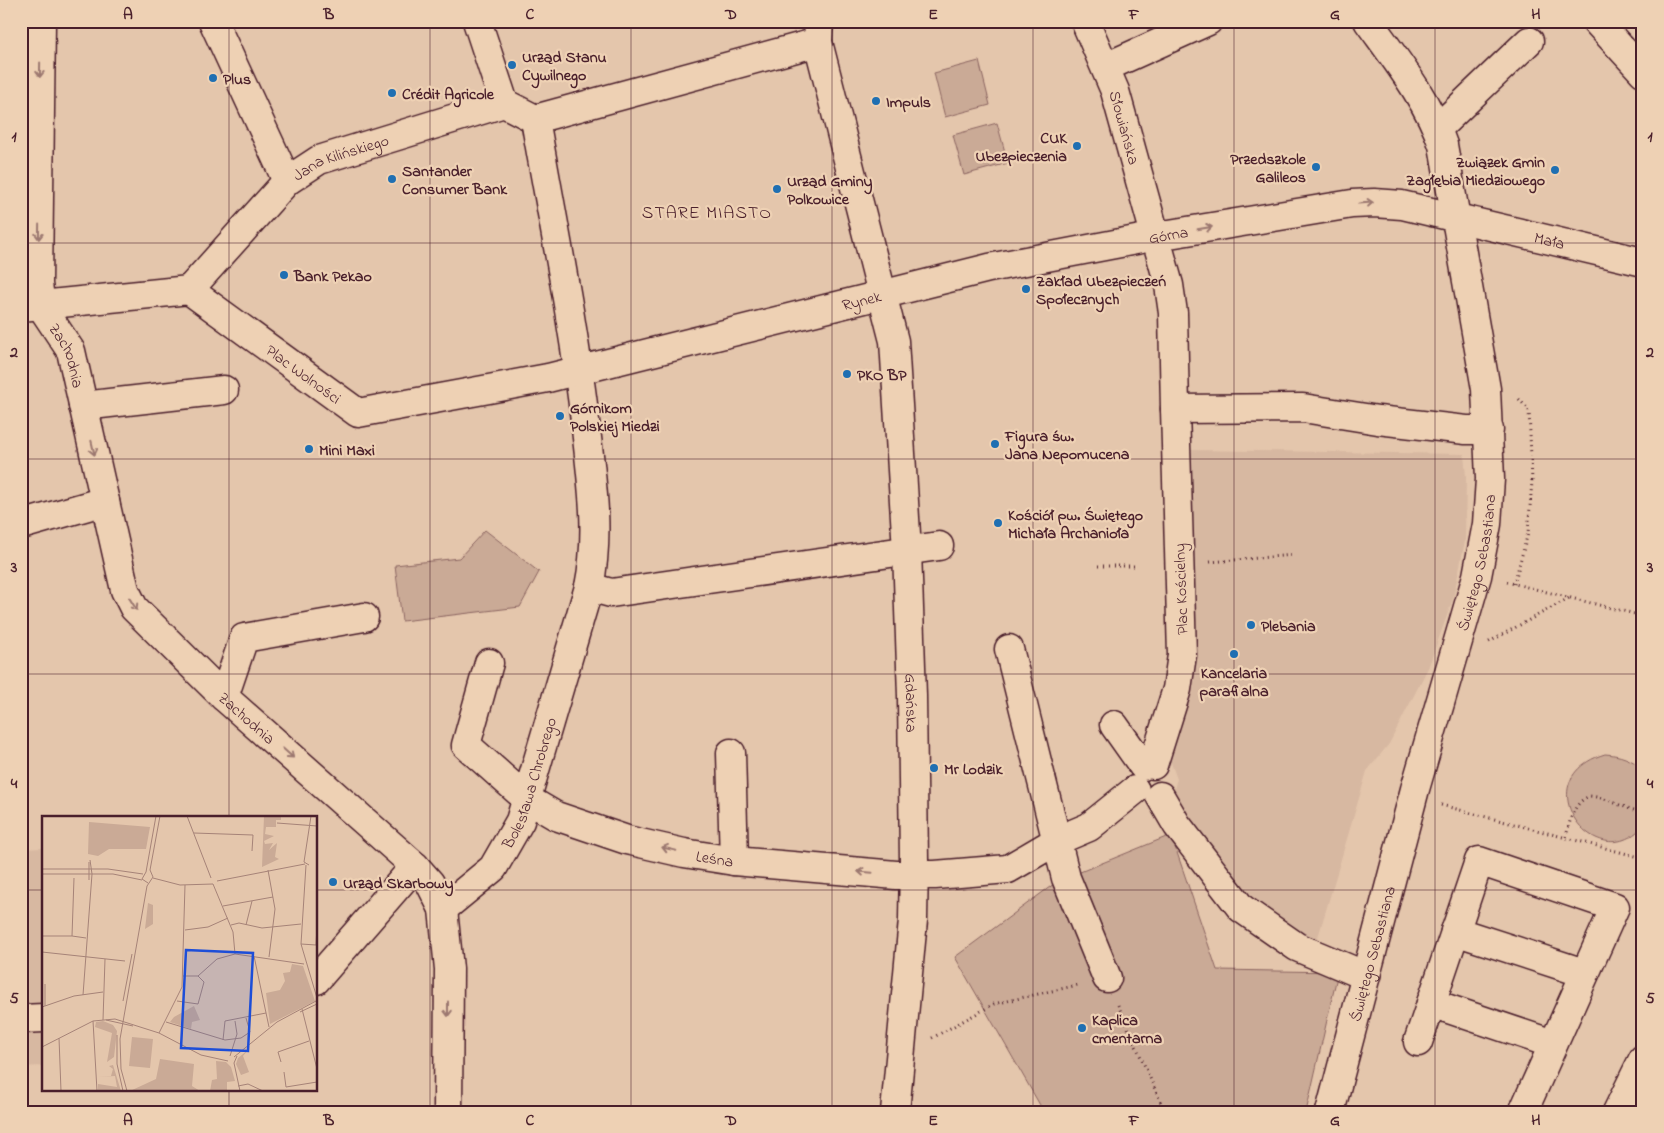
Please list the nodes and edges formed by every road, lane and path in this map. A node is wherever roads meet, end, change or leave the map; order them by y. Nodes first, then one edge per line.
1 (40, 21) edge
2 (213, 21) edge
3 (477, 21) edge
4 (1085, 21) edge
5 (1208, 21) edge
6 (1368, 21) edge
7 (1596, 21) edge
8 (1176, 28) edge
9 (818, 31) edge
10 (1528, 41) dead end
11 (1106, 67) junction
12 (1643, 72) edge
13 (504, 103) junction
14 (535, 118) junction
15 (1438, 128) junction
16 (287, 181) junction
17 (1457, 218) junction
18 (1157, 236) junction
19 (1643, 262) edge
20 (189, 290) junction
21 (882, 296) junction
22 (31, 306) edge
23 (579, 369) junction
24 (224, 390) dead end
25 (1516, 396) dead end
26 (83, 406) junction
27 (1176, 409) junction
28 (1489, 430) junction
29 (105, 501) junction
30 (21, 525) edge
31 (939, 546) dead end
32 (907, 550) junction
33 (1294, 555) dead end
34 (1179, 563) junction
35 (1098, 566) dead end
36 (1138, 566) dead end
37 (1477, 576) junction
38 (1514, 584) junction
39 (589, 587) junction
40 (1570, 598) junction
41 (1643, 616) edge
42 (364, 617) dead end
43 (1488, 643) dead end
44 (1009, 649) dead end
45 (489, 663) dead end
46 (224, 697) junction
47 (1114, 725) dead end
48 (731, 753) dead end
49 (1148, 779) junction
50 (527, 799) junction
51 (1432, 803) dead end
52 (1643, 811) edge
53 (1566, 837) junction
54 (1056, 842) junction
55 (1643, 858) edge
56 (734, 861) junction
57 (415, 866) junction
58 (914, 876) junction
59 (443, 909) junction
60 (1455, 931) junction
61 (1584, 973) junction
62 (1366, 976) junction
63 (318, 978) edge
64 (1107, 978) junction
65 (1431, 1004) junction
66 (21, 1018) edge
67 (42, 1018) edge
68 (931, 1040) dead end
69 (1418, 1042) dead end
70 (1553, 1044) junction
71 (1643, 1058) edge
72 (448, 1112) edge
73 (895, 1112) edge
74 (1166, 1112) edge
75 (1330, 1112) edge
76 (1524, 1112) edge
77 (1617, 1112) edge

1 -> 22 street
2 - 16 street
3 - 13 street
4 - 11 street, Słowiańska
5 - 8 street
6 - 15 street, Świętego Sebastiana
7 - 12 street
8 - 11 street
9 - 14 street, Rynek
9 - 21 street, Rynek
10 - 15 street
11 - 18 street, Słowiańska
13 - 14 street
13 - 16 street, Jana Kilińskiego
14 - 23 street
15 - 17 street, Świętego Sebastiana
16 - 20 street, Jana Kilińskiego
18 -> 17 street, Górna
17 - 19 street, Mała
17 - 28 street, Świętego Sebastiana
18 - 21 street, Górna
18 - 27 street, Słowiańska
20 - 22 street
20 - 23 street, Plac Wolności
21 - 23 street, Rynek
21 - 32 street, Gdańska
22 - 26 street, Zachodnia
23 - 39 street
24 - 26 street
25 - 38 path
26 -> 29 street, Zachodnia
27 - 28 street
27 - 34 street, Plac Kościelny
28 - 37 street, Świętego Sebastiana
29 - 30 street
29 -> 46 street, Zachodnia
31 - 32 street
32 - 39 street
32 - 58 street, Gdańska
33 - 34 path
34 - 49 street, Plac Kościelny
35 - 36 path
37 - 38 path
37 - 62 street, Świętego Sebastiana
38 - 40 path
39 - 50 street, Bolesława Chrobrego
40 - 41 path
40 - 43 path
42 - 46 street
44 - 54 street
45 - 50 street, Leśna
46 -> 57 street, Zachodnia
47 - 49 street
48 - 56 street
49 - 54 street
49 - 62 street
56 -> 50 street, Leśna
50 - 59 street, Bolesława Chrobrego
51 - 53 path
52 - 53 path
53 - 55 path
54 - 58 street
54 - 64 street
58 -> 56 street, Leśna
57 - 59 street, Zachodnia
57 - 63 street
58 - 73 street, Gdańska
59 -> 72 street, Zachodnia
60 - 61 street
60 - 61 street
60 - 65 street
61 - 70 street
62 - 75 street, Świętego Sebastiana
64 - 68 path
64 - 74 path
65 - 69 street
65 - 70 street
66 - 67 street
70 - 76 street
71 - 77 street

